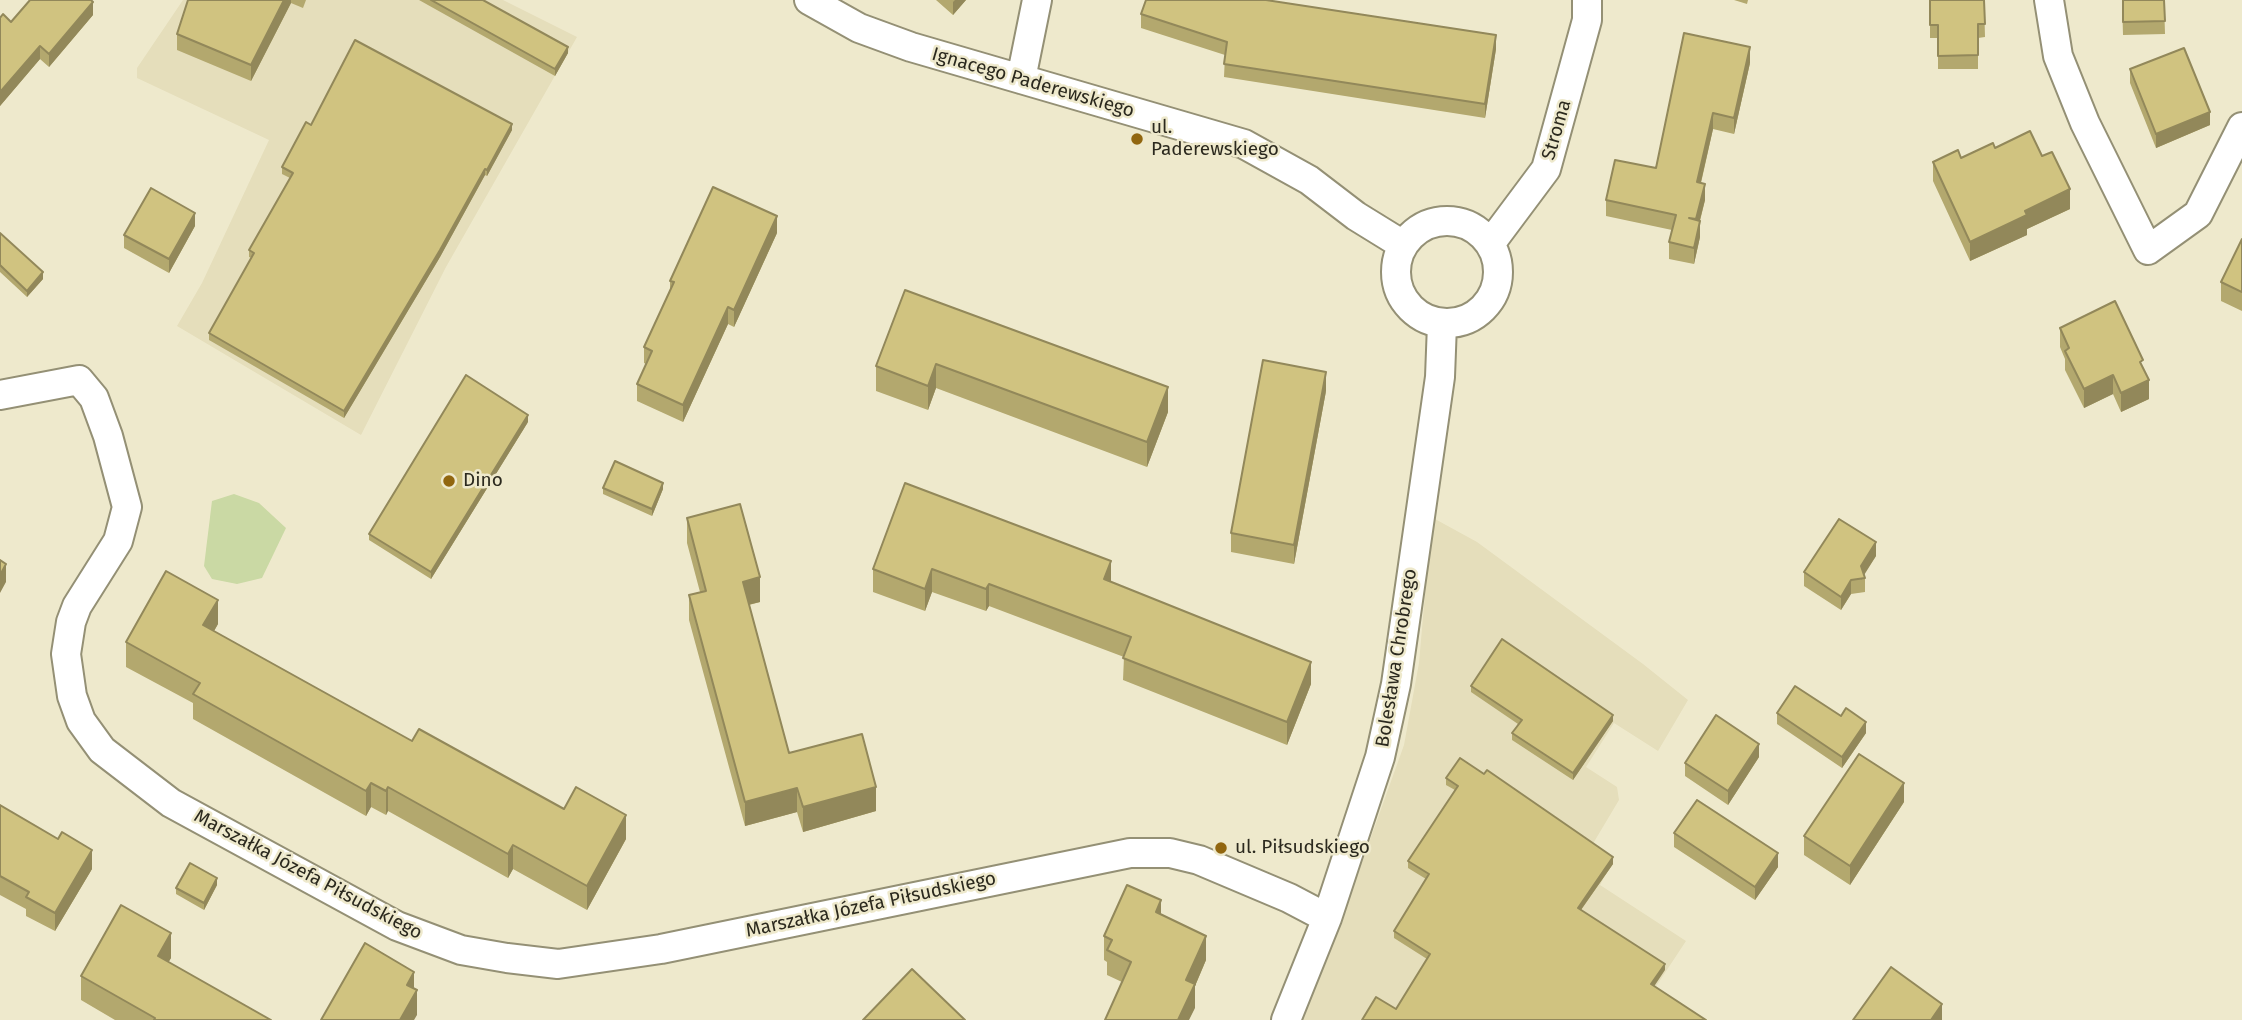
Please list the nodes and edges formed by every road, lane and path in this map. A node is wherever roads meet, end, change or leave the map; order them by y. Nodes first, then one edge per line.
1 (809, 0) edge
2 (1037, 0) edge
3 (1587, 0) edge
4 (2049, 0) edge
5 (1021, 79) junction
6 (2242, 127) edge
7 (1490, 244) junction
8 (1403, 245) junction
9 (1442, 324) junction
10 (0, 395) edge
11 (1327, 918) junction
12 (1286, 1020) edge

1 - 5 street, Ignacego Paderewskiego
2 - 5 street
3 - 7 street, Stroma
4 - 6 street
5 - 8 street, Ignacego Paderewskiego
7 - 8 street
7 - 9 street
8 - 9 street
9 - 11 street, Bolesława Chrobrego
10 - 11 street, Marszałka Józefa Piłsudskiego
11 - 12 street, Bolesława Chrobrego

